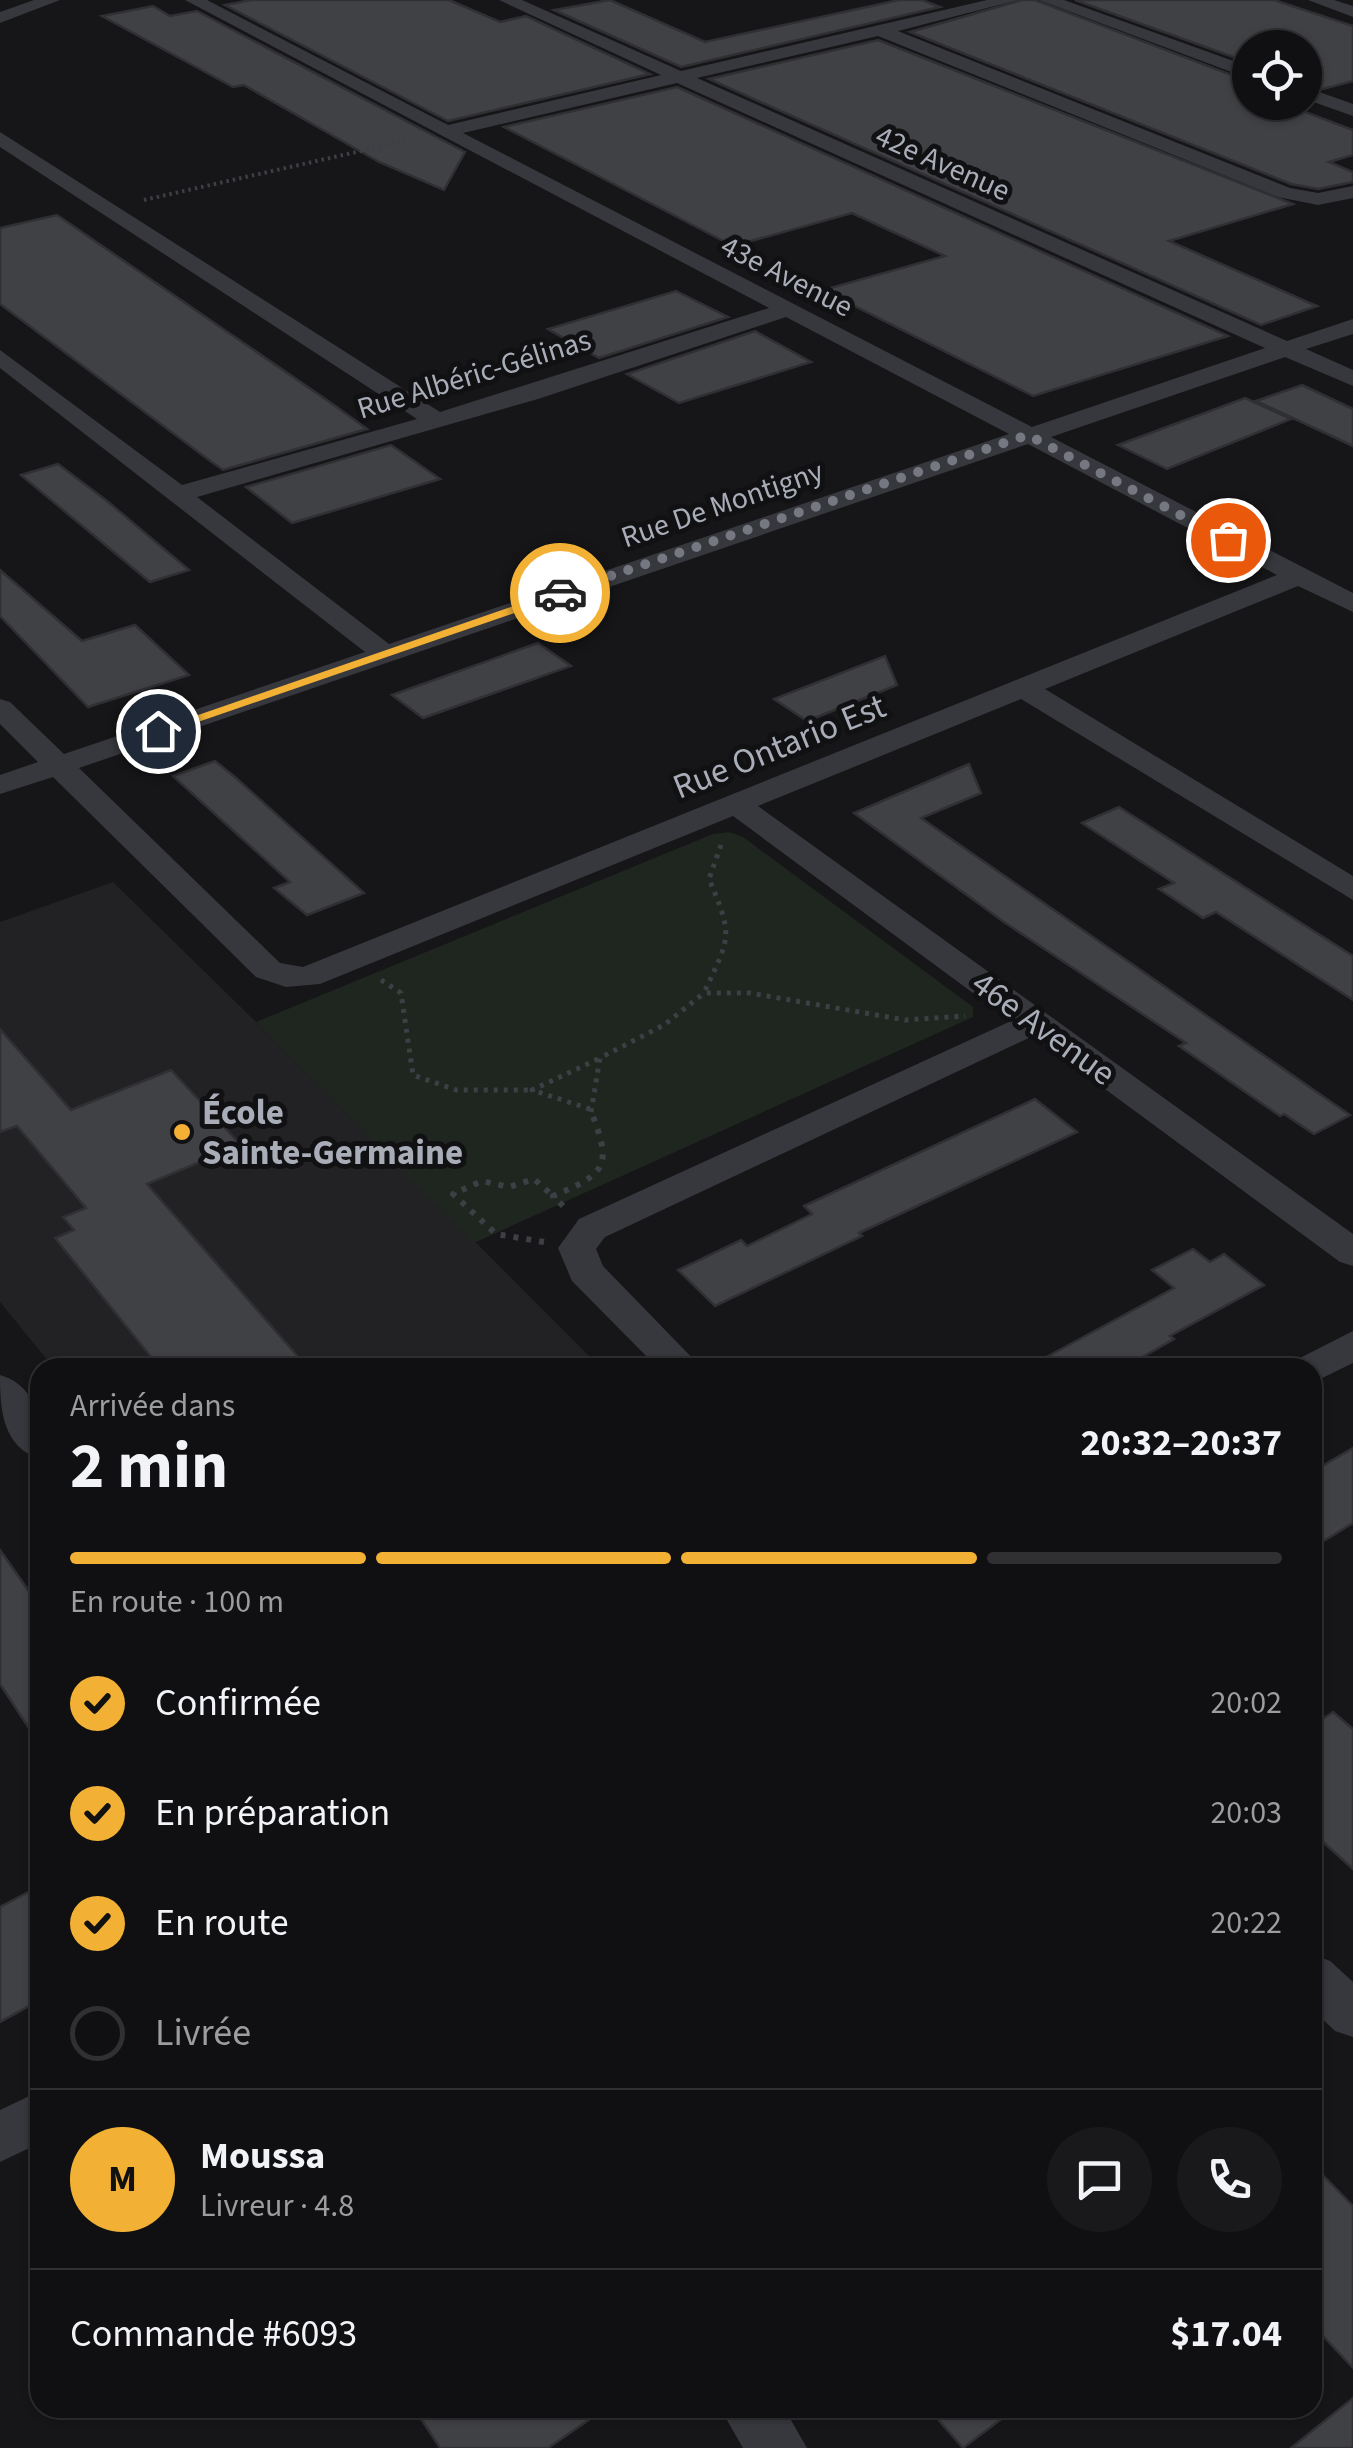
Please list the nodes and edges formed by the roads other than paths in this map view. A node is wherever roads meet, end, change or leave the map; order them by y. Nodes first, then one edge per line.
1 (50, 0) edge
2 (194, 0) edge
3 (508, 0) edge
4 (1009, 0) edge
5 (1048, 0) edge
6 (1317, 0) edge
7 (1353, 12) edge
8 (0, 18) edge
9 (880, 30) junction
10 (1232, 66) edge
11 (680, 77) junction
12 (1322, 99) edge
13 (1353, 110) edge
14 (445, 131) junction
15 (5, 146) edge
16 (1353, 192) edge
17 (786, 310) junction
18 (1353, 326) edge
19 (1285, 349) junction
20 (0, 357) edge
21 (1353, 379) edge
22 (436, 420) junction
23 (1028, 435) junction
24 (179, 494) junction
25 (1299, 576) junction
26 (1353, 604) edge
27 (384, 653) junction
28 (1023, 688) junction
29 (0, 708) edge
30 (59, 766) junction
31 (0, 785) edge
32 (736, 804) junction
33 (1353, 890) edge
34 (1036, 1022) junction
35 (1353, 1253) edge
36 (1353, 1344) edge
37 (672, 1358) edge
38 (1322, 1363) edge
39 (0, 1389) edge
40 (30, 1430) edge
41 (1322, 1986) edge
42 (1353, 2016) edge
43 (30, 2121) edge
44 (0, 2138) edge
45 (756, 2418) edge
46 (778, 2448) edge

1 - 8 street
2 - 14 street, 43e Avenue
3 - 11 street, 42e Avenue
4 - 9 street
5 - 10 street
6 - 7 street
9 - 11 street
9 - 16 street
11 - 14 street
11 - 19 street, 42e Avenue
12 - 13 street
14 - 17 street, 43e Avenue
15 - 22 street
17 - 22 street, Rue Albéric-Gélinas
17 - 23 street, 43e Avenue
18 - 19 street, Rue De Montigny
19 - 21 street, 42e Avenue
19 - 23 street, Rue De Montigny
20 - 24 street
22 - 24 street, Rue Albéric-Gélinas
23 - 25 street, 43e Avenue
23 - 27 street, Rue De Montigny
24 - 27 street
25 - 26 street, 43e Avenue
25 - 28 street, Rue Ontario Est
27 - 30 street, Rue De Montigny
28 - 32 street, Rue Ontario Est
28 - 33 street
29 - 30 street
30 - 31 street, Rue De Montigny
30 - 32 street, Rue Ontario Est
32 - 34 street, 46e Avenue
34 - 35 street, 46e Avenue
34 - 37 street
36 - 38 street
39 - 40 street
41 - 42 street
43 - 44 street
45 - 46 street

